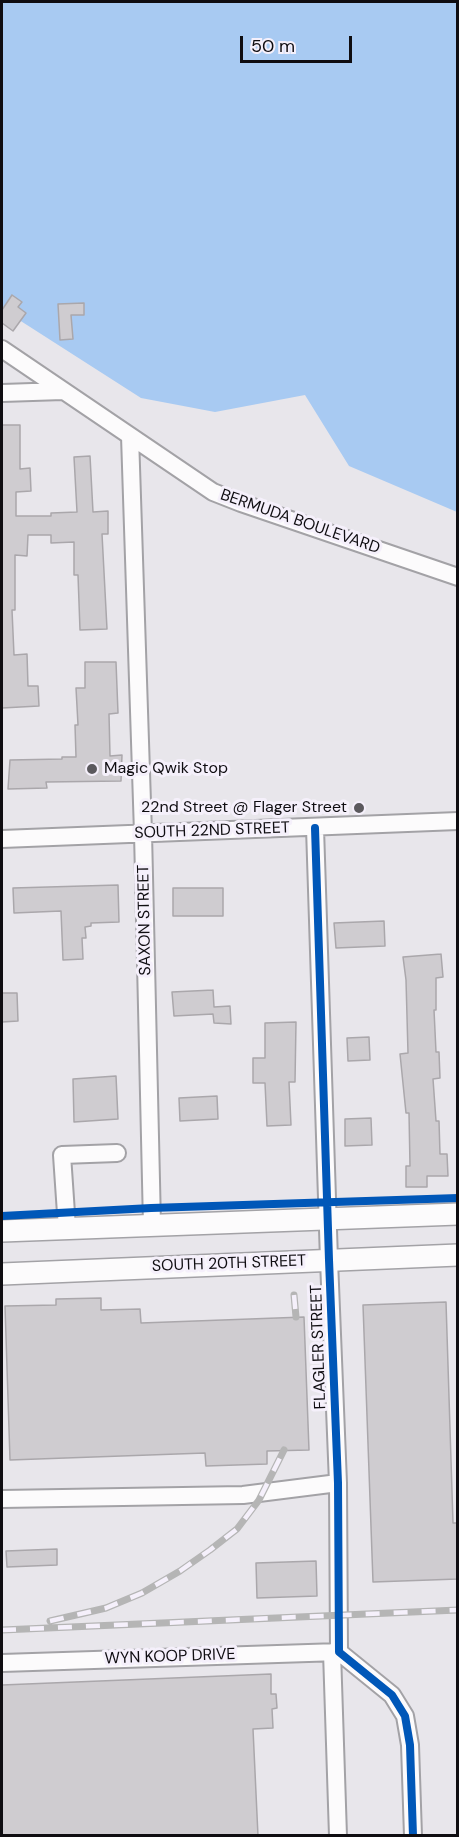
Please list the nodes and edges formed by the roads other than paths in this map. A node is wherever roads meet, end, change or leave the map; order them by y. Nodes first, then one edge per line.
1 (2, 349) edge
2 (63, 391) junction
3 (2, 393) edge
4 (130, 436) junction
5 (458, 577) edge
6 (458, 821) edge
7 (315, 828) junction
8 (143, 833) junction
9 (2, 839) edge
10 (117, 1153) dead end
11 (458, 1214) edge
12 (327, 1218) junction
13 (152, 1224) junction
14 (67, 1228) junction
15 (2, 1231) edge
16 (458, 1255) edge
17 (328, 1260) junction
18 (2, 1274) edge
19 (338, 1483) junction
20 (2, 1498) edge
21 (335, 1652) junction
22 (2, 1663) edge
23 (338, 1836) edge
24 (413, 1836) edge

1 - 2 street, BERMUDA BOULEVARD
2 - 3 street
2 - 4 street, BERMUDA BOULEVARD
4 - 5 street, BERMUDA BOULEVARD
4 - 8 street, SAXON STREET
6 - 7 street, SOUTH 22ND STREET
7 - 8 street, SOUTH 22ND STREET
7 - 12 street, FLAGLER STREET
8 - 9 street, SOUTH 22ND STREET
8 - 13 street, SAXON STREET
10 - 14 street
11 - 12 main road
12 - 13 main road
12 - 17 street, FLAGLER STREET
13 - 14 main road
14 - 15 main road
16 - 17 main road, SOUTH 20TH STREET
17 - 18 main road, SOUTH 20TH STREET
17 - 19 street, FLAGLER STREET
19 - 20 street
19 - 21 street, FLAGLER STREET
21 - 22 street, WYN KOOP DRIVE
21 - 23 street, FLAGLER STREET
21 - 24 street

